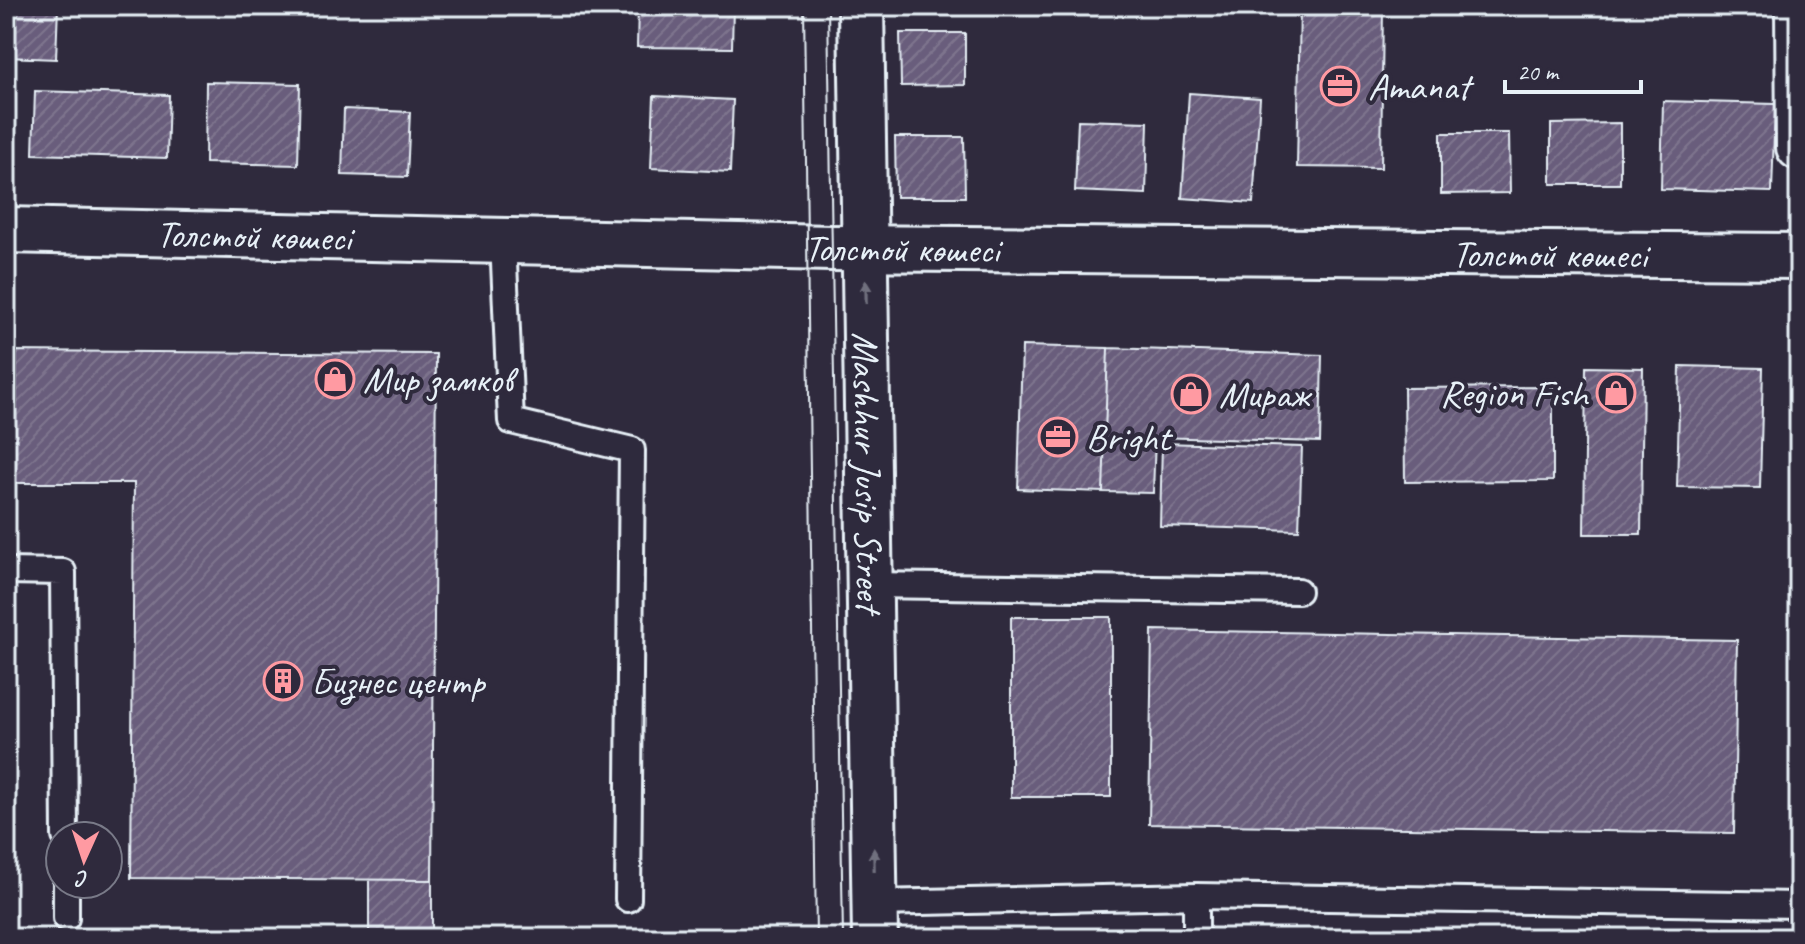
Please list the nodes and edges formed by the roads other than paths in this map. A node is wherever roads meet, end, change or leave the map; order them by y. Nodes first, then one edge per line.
1 (861, 6) edge
2 (1798, 6) edge
3 (1799, 147) edge
4 (6, 230) edge
5 (503, 240) junction
6 (865, 248) junction
7 (1799, 256) edge
8 (6, 571) edge
9 (870, 585) junction
10 (1298, 591) dead end
11 (65, 820) edge
12 (1196, 896) junction
13 (628, 899) dead end
14 (66, 900) edge
15 (1799, 905) edge
16 (66, 918) dead end
17 (875, 920) edge
18 (1196, 938) edge

1 - 6 main road, Mashhur Jusip Street
2 - 3 main road
4 - 5 main road, Толстой көшесі
5 - 6 main road, Толстой көшесі
5 - 13 lane
6 - 7 main road, Толстой көшесі
9 -> 6 main road, Mashhur Jusip Street
8 - 11 lane
9 - 10 lane
17 -> 9 main road, Mashhur Jusip Street
12 - 15 lane
12 - 17 lane
12 - 18 lane
14 - 16 lane

